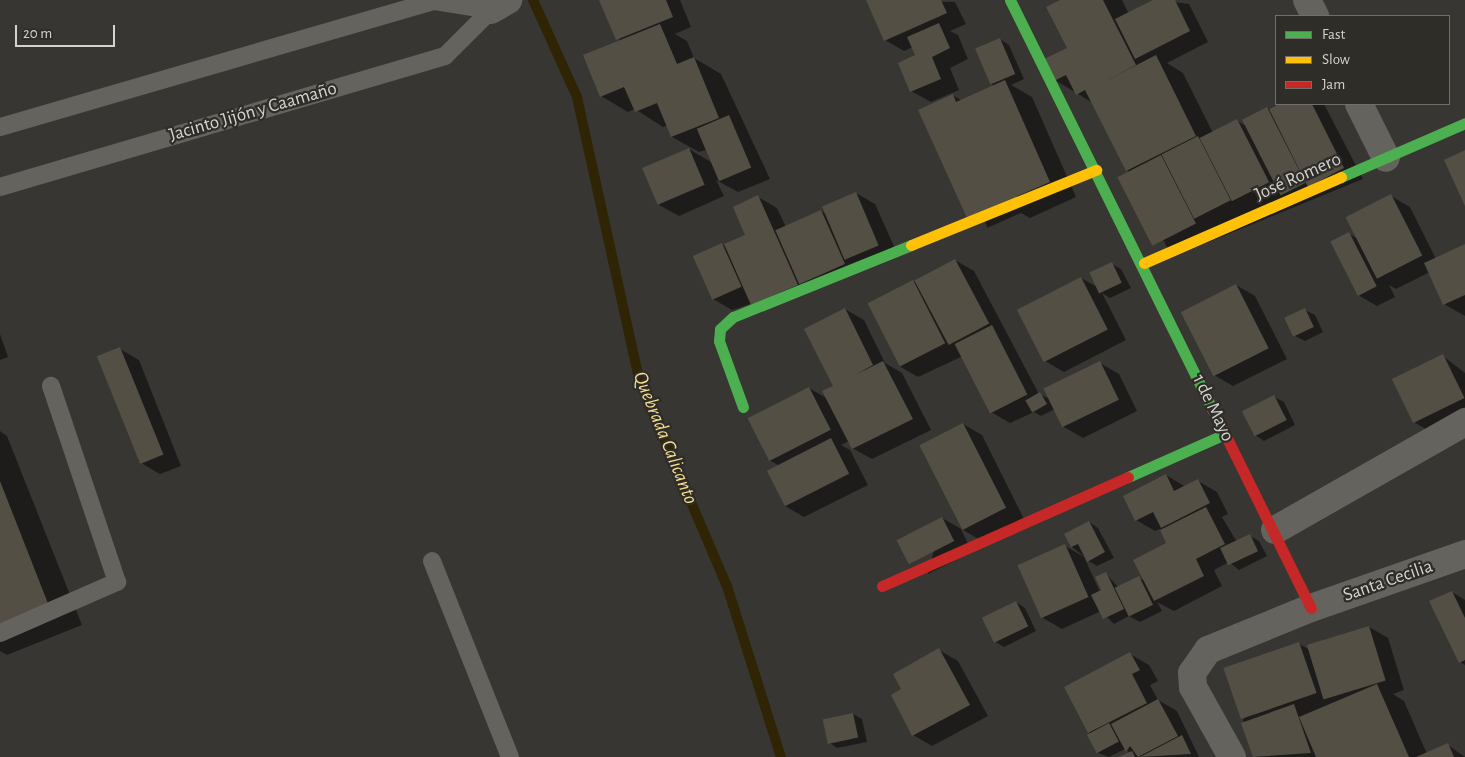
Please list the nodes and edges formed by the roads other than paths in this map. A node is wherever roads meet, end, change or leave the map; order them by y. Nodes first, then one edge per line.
1 (1010, 0) edge
2 (1307, 0) edge
3 (499, 5) edge
4 (1314, 15) edge
5 (1360, 105) edge
6 (1465, 123) edge
7 (0, 127) edge
8 (1386, 158) junction
9 (1096, 170) junction
10 (0, 187) edge
11 (1144, 263) junction
12 (51, 386) dead end
13 (743, 407) dead end
14 (1465, 422) edge
15 (1224, 434) junction
16 (1275, 530) junction
17 (1465, 554) edge
18 (432, 561) dead end
19 (882, 586) dead end
20 (1310, 608) junction
21 (0, 632) edge
22 (510, 757) edge
23 (1232, 757) edge

1 - 9 street, 1 de Mayo
2 - 4 street
3 - 7 lane, Jacinto Jijón y Caamaño
3 - 10 lane, Jacinto Jijón y Caamaño
5 - 8 street
6 - 8 street, José Romero
8 - 11 street, José Romero
9 - 11 street, 1 de Mayo
9 - 13 street
11 - 15 street, 1 de Mayo
12 - 21 lane
14 - 16 street
15 - 16 street, 1 de Mayo
15 - 19 street
16 - 20 street, 1 de Mayo
17 - 20 street, Santa Cecilia
18 - 22 lane
20 - 23 street

